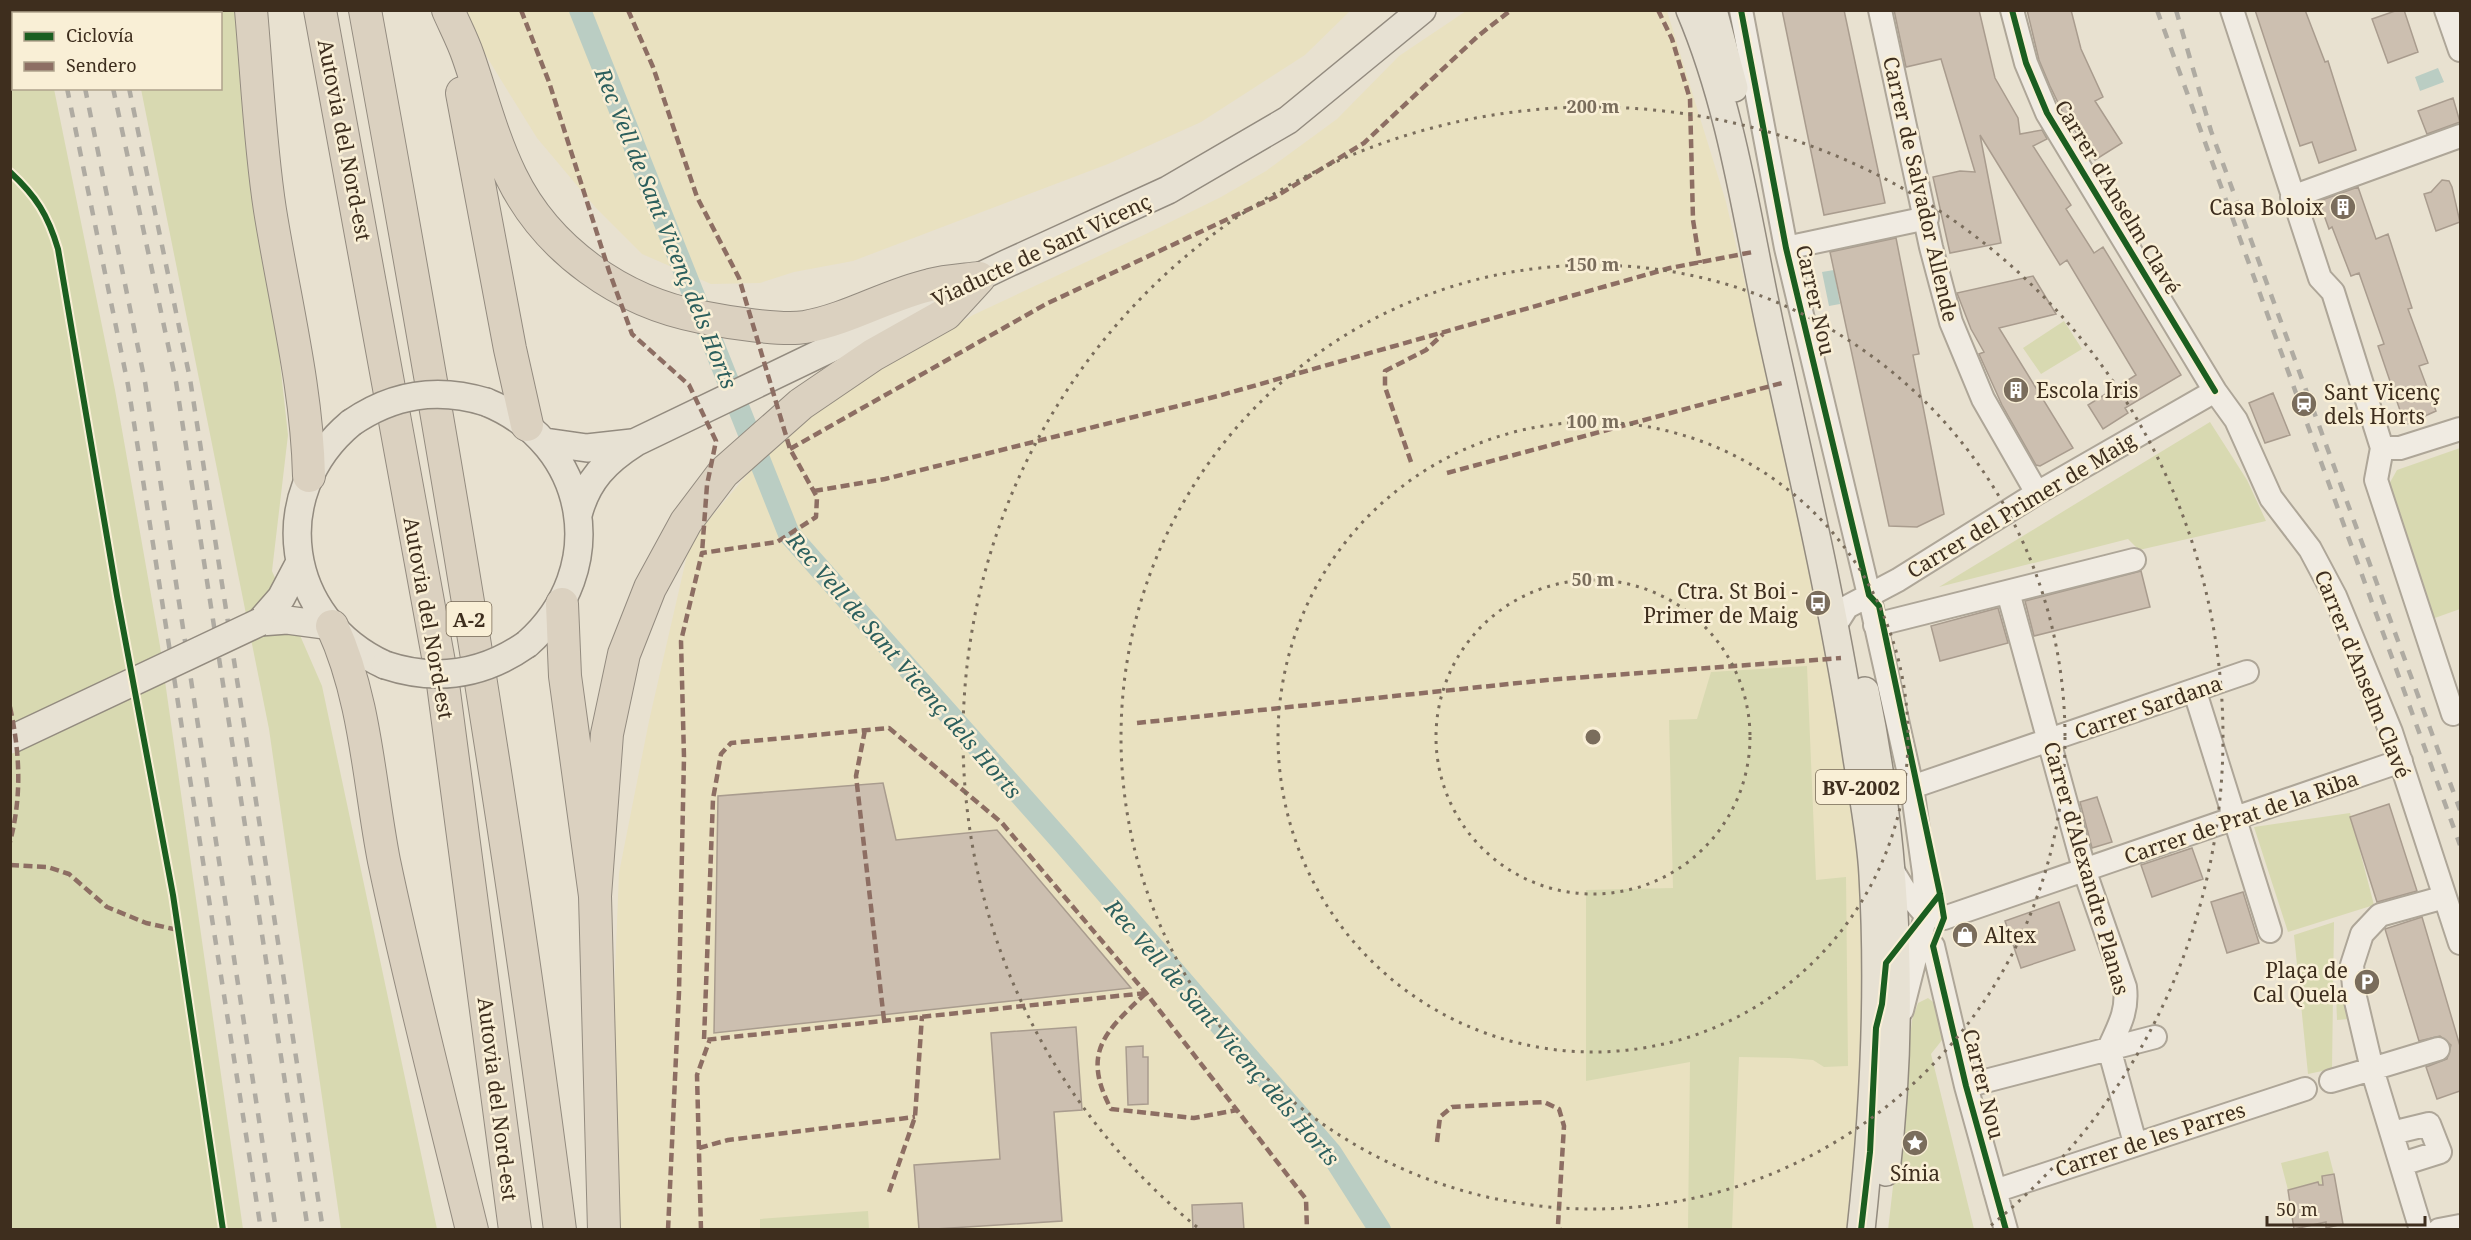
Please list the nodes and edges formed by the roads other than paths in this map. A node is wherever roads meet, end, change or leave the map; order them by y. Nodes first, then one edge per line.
1 (251, 10) edge
2 (320, 10) edge
3 (365, 10) edge
4 (447, 10) edge
5 (1690, 10) edge
6 (1713, 10) edge
7 (1741, 10) edge
8 (1880, 10) edge
9 (2012, 10) edge
10 (2232, 10) edge
11 (2446, 10) edge
12 (1416, 11) edge
13 (2460, 50) edge
14 (2460, 136) edge
15 (2292, 196) junction
16 (1927, 218) junction
17 (1786, 248) junction
18 (979, 278) junction
19 (2215, 391) junction
20 (2460, 429) edge
21 (536, 433) junction
22 (636, 442) junction
23 (2382, 448) junction
24 (309, 476) junction
25 (2037, 493) junction
26 (578, 515) junction
27 (2134, 560) dead end
28 (300, 562) junction
29 (2008, 591) junction
30 (562, 604) junction
31 (1850, 610) junction
32 (260, 622) junction
33 (1875, 625) junction
34 (332, 626) junction
35 (2247, 672) dead end
36 (2195, 692) junction
37 (2453, 714) dead end
38 (10, 740) edge
39 (2049, 741) junction
40 (2401, 761) junction
41 (1912, 787) junction
42 (2233, 820) junction
43 (1882, 872) junction
44 (2085, 872) junction
45 (595, 896) junction
46 (2445, 897) junction
47 (1892, 911) junction
48 (1927, 929) junction
49 (2270, 930) dead end
50 (2460, 943) edge
51 (1894, 950) junction
52 (1946, 1000) junction
53 (1904, 1001) junction
54 (1886, 1033) junction
55 (2155, 1037) dead end
56 (2109, 1048) junction
57 (2438, 1048) dead end
58 (2371, 1069) junction
59 (2331, 1081) dead end
60 (1966, 1086) junction
61 (2305, 1089) dead end
62 (2392, 1133) junction
63 (2135, 1143) junction
64 (2402, 1164) junction
65 (1995, 1191) junction
66 (2460, 1226) edge
67 (472, 1230) edge
68 (515, 1230) edge
69 (560, 1230) edge
70 (604, 1230) edge
71 (1862, 1230) edge
72 (1879, 1230) edge
73 (2006, 1230) edge
74 (2421, 1230) edge
75 (2439, 1230) edge

1 - 24 highway
2 - 68 highway, Autovia del Nord-est / A-2
3 - 69 highway, Autovia del Nord-est / A-2
4 - 18 highway
4 - 21 highway
5 - 31 main road, BV-2002
6 - 31 main road, BV-2002
7 - 17 street, Carrer Nou
8 - 16 street, Carrer de Salvador Allende
9 - 19 street, Carrer d'Anselm Clavé
10 - 15 street
11 - 13 street
12 - 18 main road, Viaducte de Sant Vicenç
14 - 15 street
15 - 23 street
16 - 17 street
16 - 25 street, Carrer de Salvador Allende
17 - 31 street, Carrer Nou
18 - 22 main road, Viaducte de Sant Vicenç
18 - 45 highway
19 - 25 street, Carrer del Primer de Maig
19 - 40 street, Carrer d'Anselm Clavé
20 - 23 street
21 - 22 main road, Viaducte de Sant Vicenç
21 - 24 main road, Viaducte de Sant Vicenç, bridge
21 - 26 main road, Viaducte de Sant Vicenç
22 - 26 main road, Viaducte de Sant Vicenç
23 - 37 street
24 - 28 main road, Viaducte de Sant Vicenç
25 - 31 street, Carrer del Primer de Maig
26 - 30 main road, Viaducte de Sant Vicenç
27 - 29 street
28 - 32 main road
28 - 34 main road, Viaducte de Sant Vicenç
29 - 33 street
29 - 39 street, Carrer d'Alexandre Planas
30 - 34 main road, Viaducte de Sant Vicenç, bridge
30 - 45 highway
31 - 33 street, Carrer Nou
31 - 43 main road, BV-2002
32 - 34 main road
32 - 38 main road, bridge
33 - 41 street, Carrer Nou
34 - 67 highway
35 - 36 street, Carrer Sardana
36 - 39 street, Carrer Sardana
36 - 42 street
39 - 41 street, Carrer Sardana
39 - 44 street, Carrer d'Alexandre Planas
40 - 42 street, Carrer de Prat de la Riba
40 - 46 street, Carrer d'Anselm Clavé
41 - 48 street, Carrer Nou
42 - 44 street, Carrer de Prat de la Riba
42 - 49 street
43 - 47 main road, BV-2002
43 - 48 street, BV-2002
43 - 54 main road, BV-2002
44 - 48 street, Carrer de Prat de la Riba
44 - 56 street, Carrer d'Alexandre Planas
45 - 70 highway
46 - 50 street, Carrer d'Anselm Clavé
46 - 58 street
47 - 48 street
47 - 51 main road, BV-2002
48 - 51 street
48 - 52 street, Carrer Nou
48 - 53 street, BV-2002
51 - 54 main road, BV-2002
52 - 53 street
52 - 60 street, Carrer Nou
53 - 54 street, BV-2002
54 - 71 main road, BV-2002
54 - 72 main road, BV-2002
55 - 56 street
56 - 60 street
56 - 63 street
57 - 58 street
58 - 59 street
58 - 62 street
60 - 65 street, Carrer Nou
61 - 63 street, Carrer de les Parres
62 - 64 street
62 - 64 street
63 - 65 street, Carrer de les Parres
64 - 74 street
65 - 73 street, Carrer Nou
66 - 75 street

